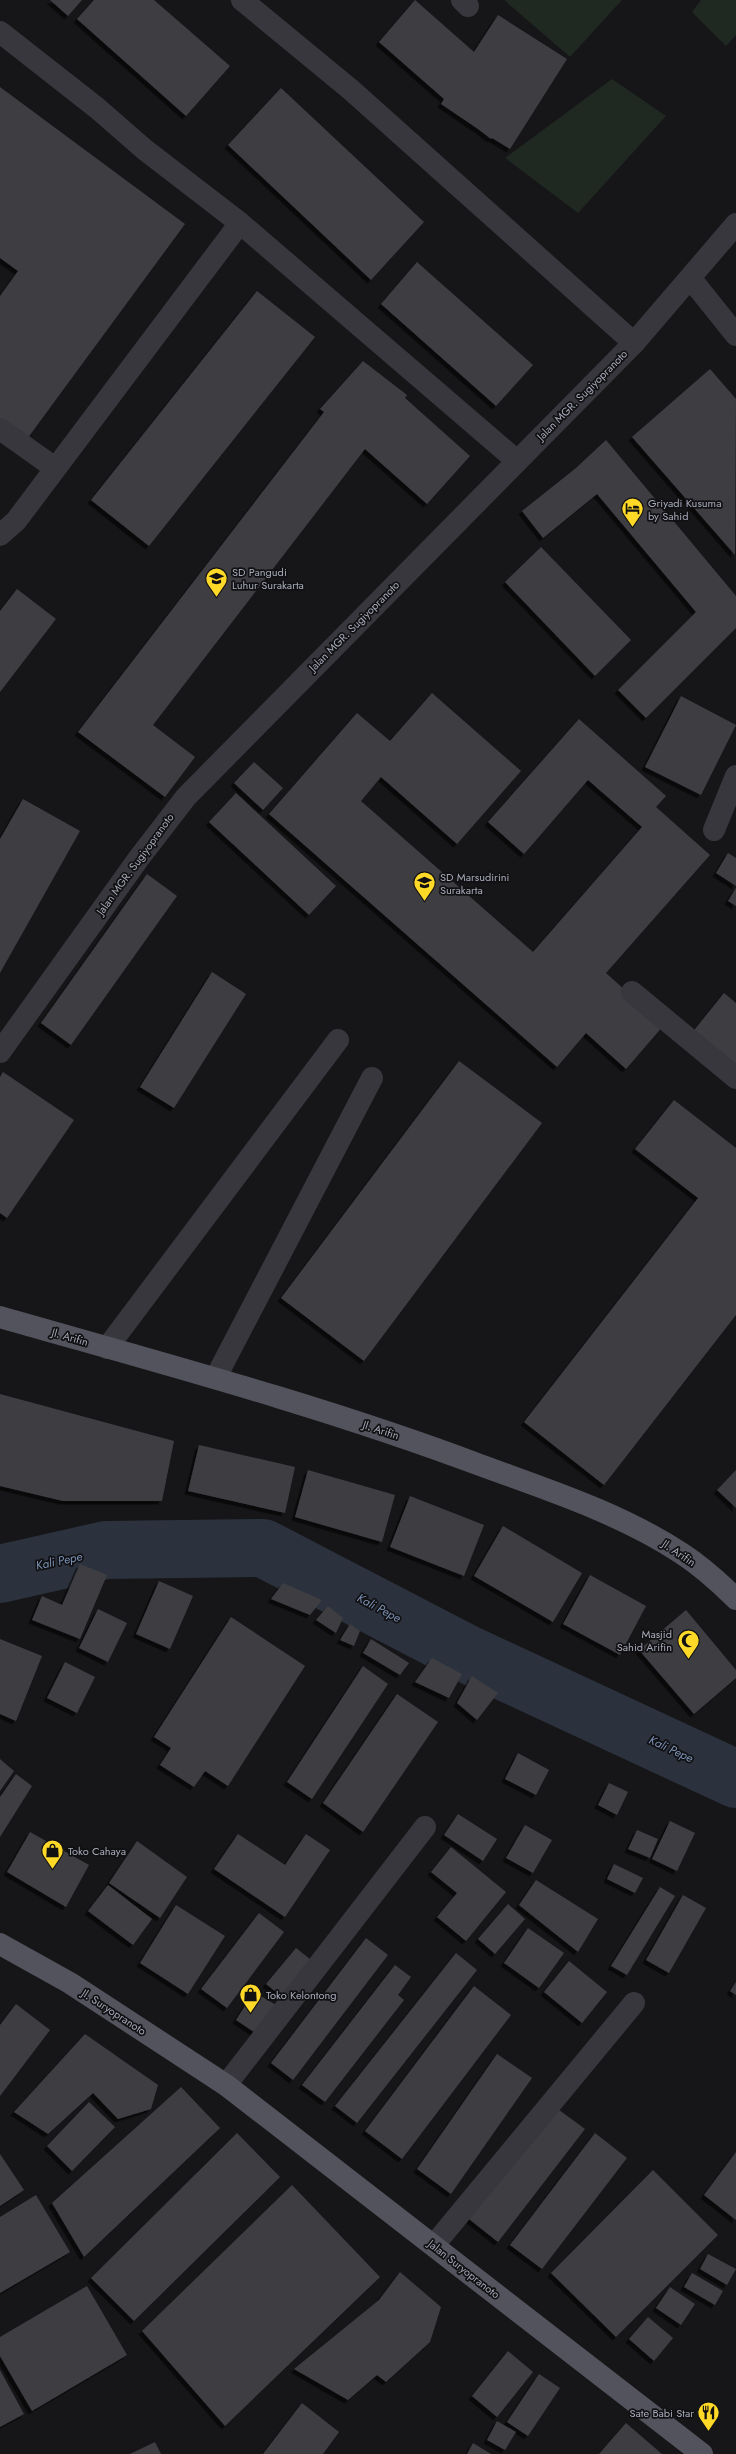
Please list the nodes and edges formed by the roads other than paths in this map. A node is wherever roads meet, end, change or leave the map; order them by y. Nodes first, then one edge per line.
1 (242, 0) edge
2 (0, 32) edge
3 (240, 223) junction
4 (736, 224) edge
5 (690, 279) junction
6 (736, 335) edge
7 (634, 343) junction
8 (0, 430) edge
9 (517, 460) junction
10 (55, 468) junction
11 (0, 535) edge
12 (736, 776) edge
13 (714, 830) dead end
14 (632, 992) dead end
15 (338, 1040) dead end
16 (0, 1052) edge
17 (372, 1078) dead end
18 (736, 1078) edge
19 (0, 1317) edge
20 (107, 1348) junction
21 (216, 1377) junction
22 (736, 1599) edge
23 (425, 1827) dead end
24 (0, 1944) edge
25 (634, 2003) dead end
26 (226, 2085) junction
27 (434, 2245) junction
28 (702, 2454) edge

1 - 7 street
2 - 3 street
3 - 9 street
3 - 10 street
4 - 5 street, Jalan MGR. Sugiyopranoto
5 - 6 street
5 - 7 street, Jalan MGR. Sugiyopranoto
7 - 9 street, Jalan MGR. Sugiyopranoto
8 - 10 street
9 - 16 street, Jalan MGR. Sugiyopranoto
10 - 11 street
12 - 13 street
14 - 18 street
15 - 20 street
17 - 21 street
19 - 20 main road, Jl. Arifin
20 - 21 main road, Jl. Arifin
21 - 22 main road, Jl. Arifin
23 - 26 street
24 - 26 main road, Jl. Suryopranoto
25 - 27 street
26 - 27 main road, Jalan Suryopranoto
27 - 28 main road, Jalan Suryopranoto

